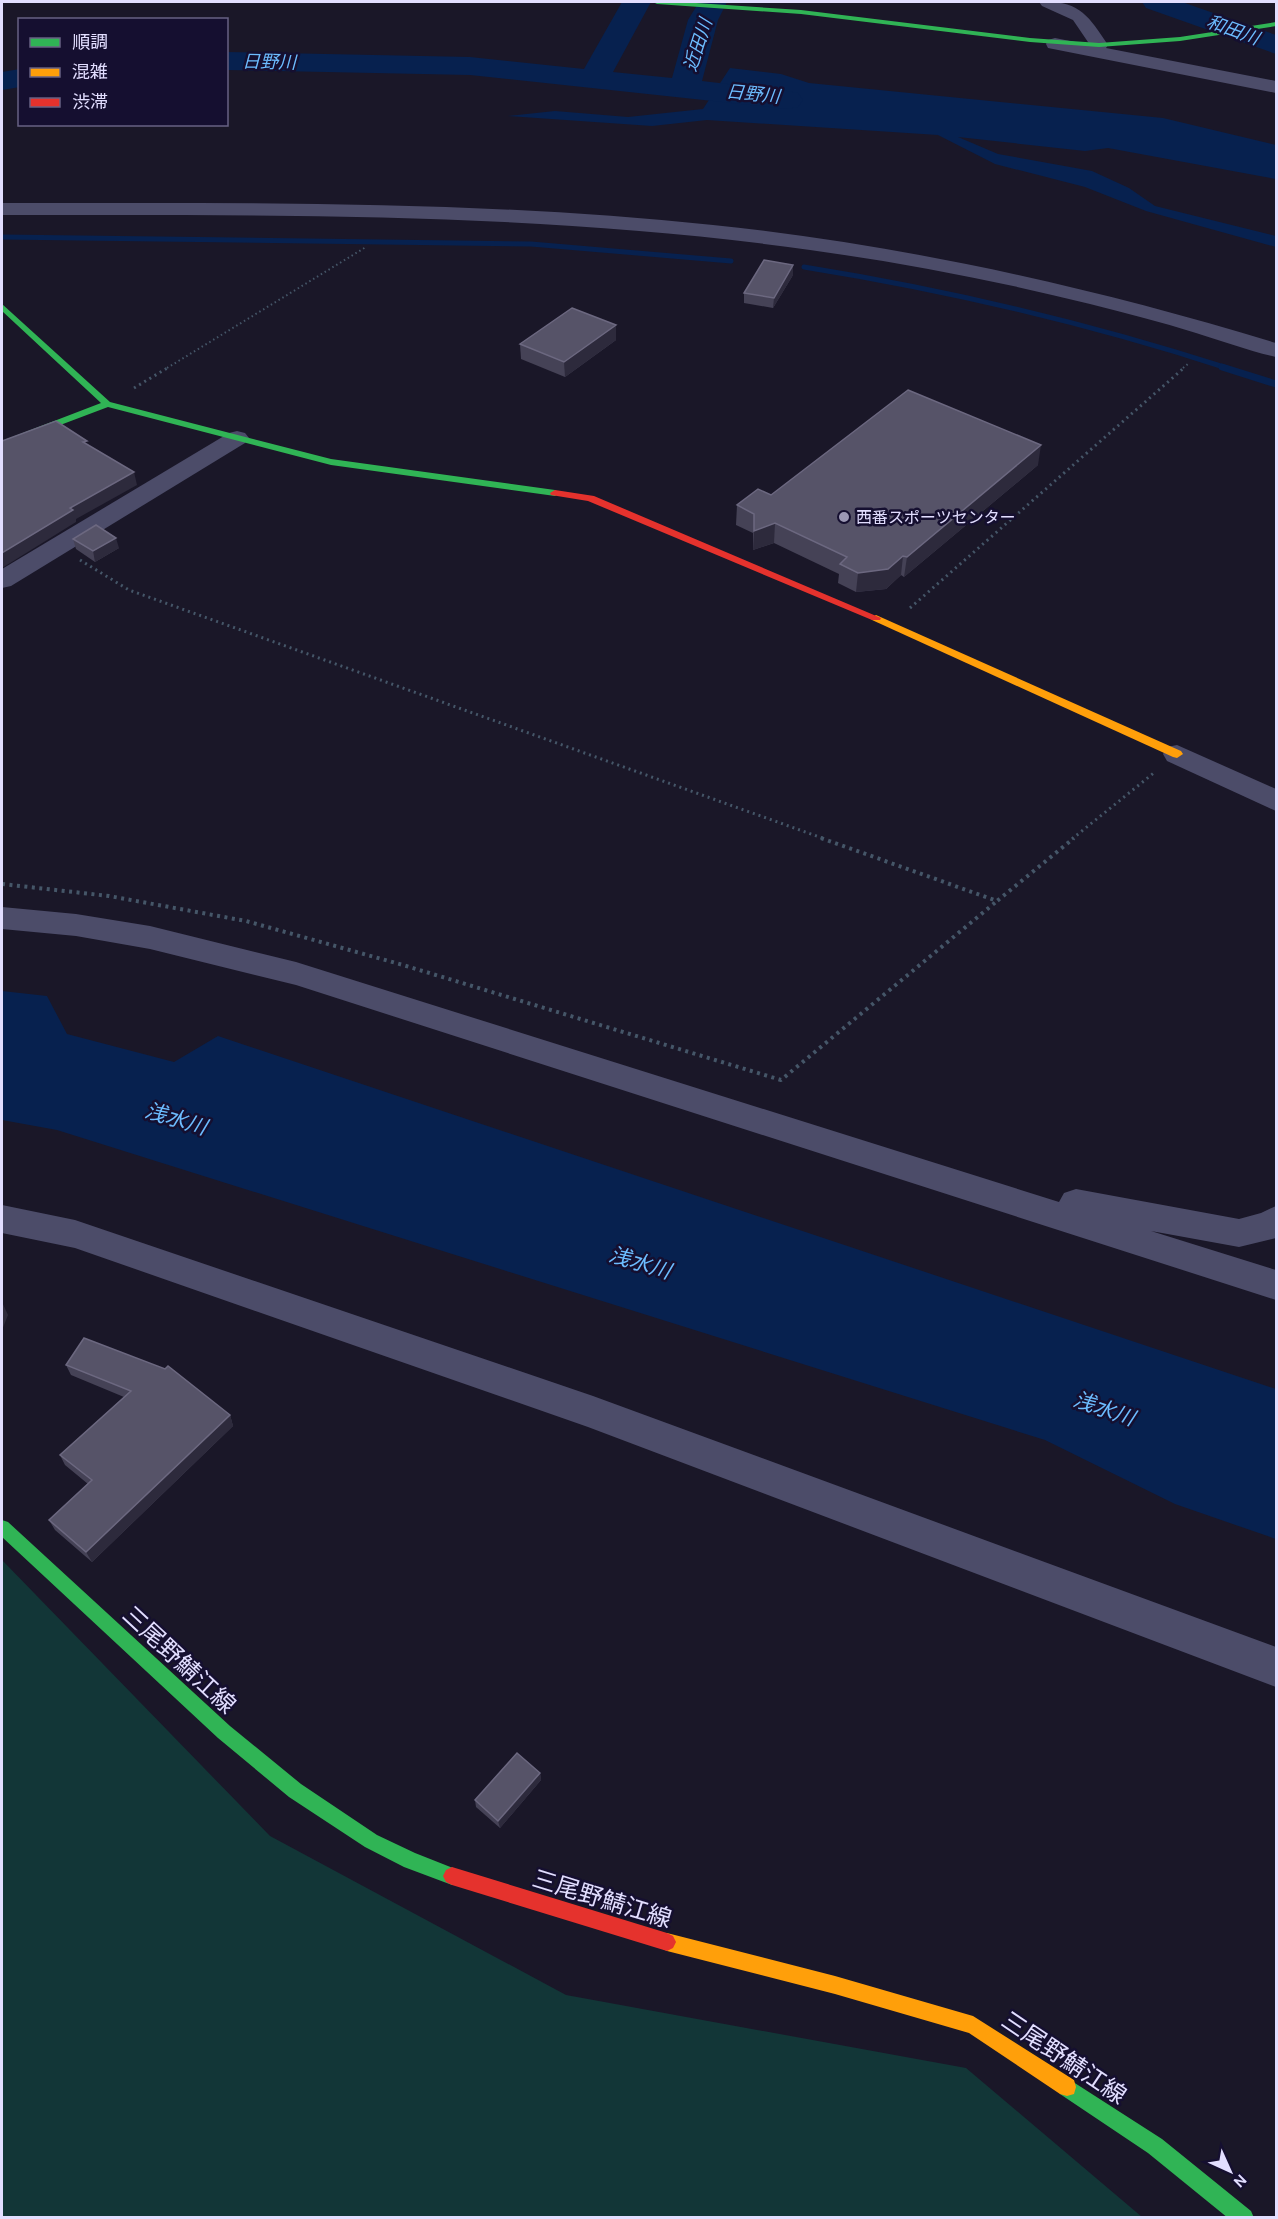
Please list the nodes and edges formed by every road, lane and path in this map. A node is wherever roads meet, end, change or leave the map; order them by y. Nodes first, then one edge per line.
1 (657, 2) edge
2 (1048, 2) edge
3 (1276, 24) edge
4 (1030, 40) junction
5 (1099, 45) junction
6 (1276, 87) edge
7 (2, 209) edge
8 (366, 247) dead end
9 (2, 307) edge
10 (1276, 350) edge
11 (1189, 363) dead end
12 (107, 404) junction
13 (237, 438) junction
14 (2, 444) edge
15 (57, 547) junction
16 (2, 580) edge
17 (891, 624) junction
18 (1177, 754) junction
19 (1276, 801) edge
20 (2, 884) edge
21 (997, 901) junction
22 (2, 918) edge
23 (1002, 1198) junction
24 (2, 1219) edge
25 (1276, 1220) edge
26 (1276, 1285) edge
27 (2, 1527) edge
28 (1276, 1666) edge
29 (1244, 2217) edge

1 - 4 street
2 - 5 street
3 - 5 street
4 - 5 street
4 - 6 street
7 - 10 street
8 - 12 path
9 - 12 street
11 - 17 path
12 - 13 street
12 - 14 street
13 - 15 street
13 - 17 street
15 - 16 street
15 - 21 path
17 - 18 street
18 - 19 street
18 - 21 path
20 - 21 path
22 - 23 street
23 - 25 street
23 - 26 street
24 - 28 street
27 - 29 street, 三尾野鯖江線

